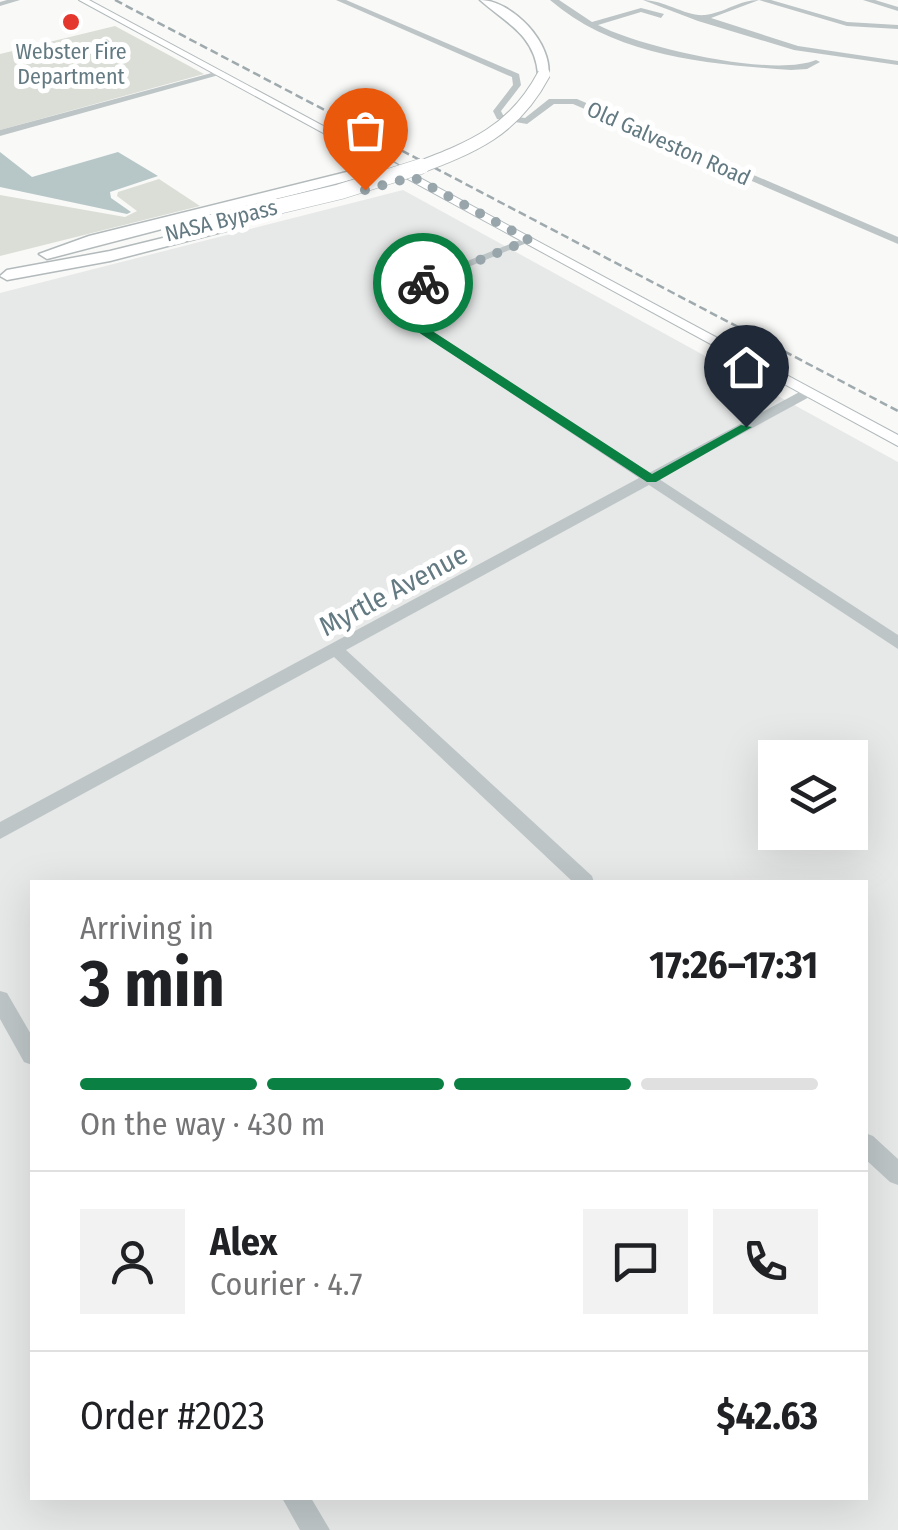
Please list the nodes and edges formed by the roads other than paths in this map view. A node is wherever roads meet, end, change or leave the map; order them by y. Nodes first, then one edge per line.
1 (16, 0) edge
2 (83, 0) edge
3 (340, 0) edge
4 (476, 0) edge
5 (485, 0) edge
6 (554, 0) edge
7 (648, 0) edge
8 (662, 0) edge
9 (740, 0) edge
10 (756, 0) edge
11 (764, 0) edge
12 (867, 0) edge
13 (0, 4) edge
14 (898, 9) edge
15 (702, 16) junction
16 (683, 23) junction
17 (590, 25) junction
18 (898, 28) edge
19 (718, 35) dead end
20 (734, 50) dead end
21 (898, 61) edge
22 (816, 62) dead end
23 (729, 63) junction
24 (540, 72) junction
25 (222, 73) junction
26 (0, 133) edge
27 (391, 165) junction
28 (413, 177) junction
29 (280, 192) junction
30 (303, 206) junction
31 (529, 240) junction
32 (898, 241) edge
33 (4, 272) edge
34 (809, 392) junction
35 (898, 441) edge
36 (651, 480) junction
37 (898, 643) edge
38 (336, 650) junction
39 (0, 832) edge
40 (583, 880) edge
41 (0, 1000) edge
42 (30, 1052) edge
43 (868, 1147) edge
44 (898, 1174) edge
45 (297, 1500) edge
46 (316, 1530) edge

1 - 13 street
2 - 25 main road
3 - 32 street, Old Galveston Road
4 - 24 highway
5 - 24 highway
6 - 17 street
7 - 15 street
8 - 15 street
9 - 15 street
10 - 15 street
11 - 18 street
12 - 14 street
15 - 16 street
15 - 21 street
16 - 17 street
16 - 19 street
17 - 23 street
20 - 23 street
22 - 23 street
24 - 33 highway, NASA Bypass, bridge
25 - 26 street
25 - 27 main road
27 - 28 main road
27 - 29 highway
28 - 30 highway
28 - 31 main road
29 - 30 highway
29 - 33 highway
30 - 33 highway
31 - 34 main road
31 - 36 street
34 - 35 main road
34 - 36 street, Myrtle Avenue
36 - 37 street
36 - 38 street, Myrtle Avenue
38 - 39 street, Myrtle Avenue
38 - 40 street
41 - 42 street
43 - 44 street
45 - 46 street

